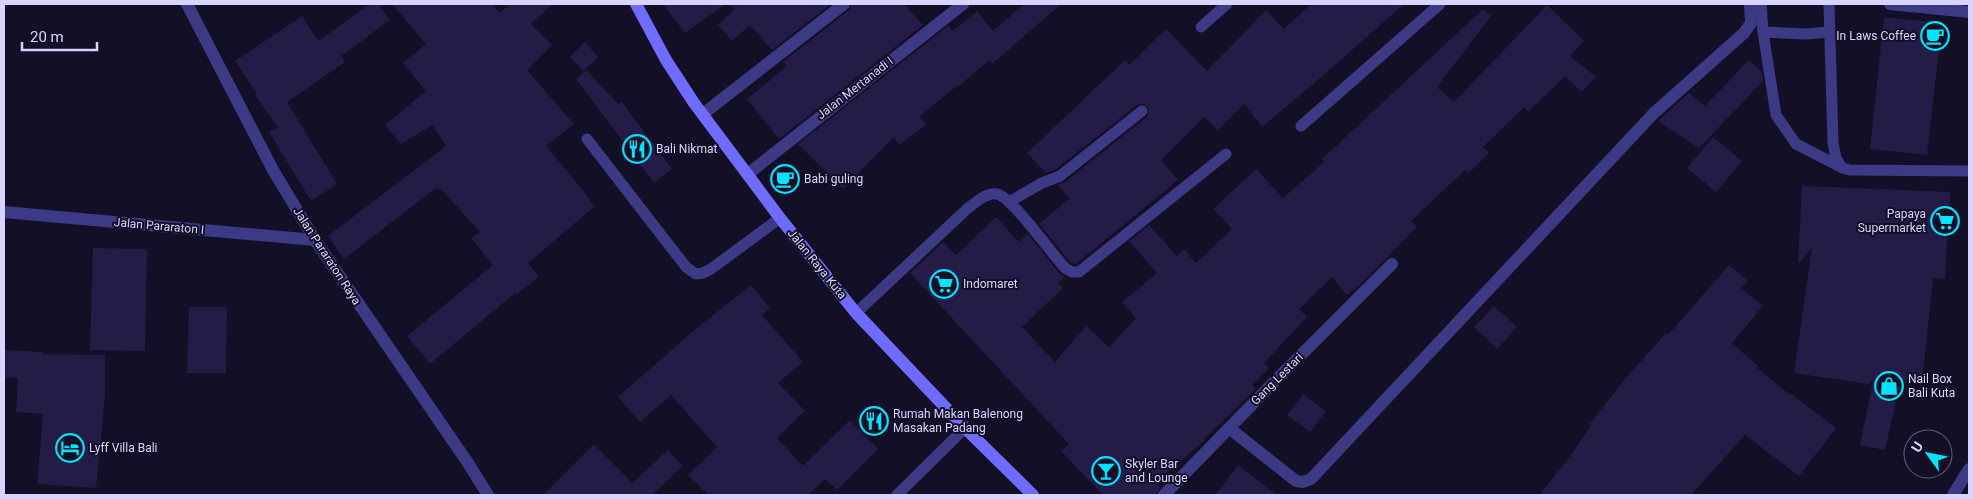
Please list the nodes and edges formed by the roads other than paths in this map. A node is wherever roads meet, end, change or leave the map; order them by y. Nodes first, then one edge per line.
1 (187, 4) edge
2 (636, 4) edge
3 (844, 4) edge
4 (962, 4) edge
5 (1227, 4) edge
6 (1440, 4) edge
7 (1750, 4) edge
8 (1761, 4) edge
9 (1829, 4) edge
10 (1890, 4) edge
11 (1969, 12) edge
12 (1201, 28) dead end
13 (1763, 32) junction
14 (1829, 32) junction
15 (1142, 111) dead end
16 (703, 114) junction
17 (1301, 126) dead end
18 (587, 139) dead end
19 (1226, 154) dead end
20 (1842, 168) junction
21 (1969, 171) edge
22 (748, 174) junction
23 (1009, 202) junction
24 (4, 212) edge
25 (780, 218) junction
26 (315, 240) junction
27 (1392, 264) dead end
28 (856, 313) junction
29 (965, 428) junction
30 (1229, 428) junction
31 (1969, 469) edge
32 (488, 495) edge
33 (897, 495) edge
34 (1033, 495) edge
35 (1164, 495) edge
36 (1953, 495) edge

1 - 26 street, Jalan Pararaton Raya
2 - 16 main road, Jalan Raya Kuta
3 - 16 street
4 - 22 street, Jalan Mertanadi I
5 - 12 lane
6 - 17 lane
7 - 30 street
8 - 13 lane
9 - 14 lane
10 - 11 street
13 - 14 lane
13 - 20 lane
14 - 20 lane
15 - 23 lane
16 - 22 main road, Jalan Raya Kuta
18 - 25 lane
19 - 23 lane
20 - 21 lane
22 - 25 main road, Jalan Raya Kuta
23 - 28 lane
24 - 26 street, Jalan Pararaton I
25 - 28 main road, Jalan Raya Kuta
26 - 32 street, Jalan Pararaton Raya
27 - 30 street, Gang Lestari
28 - 29 main road, Jalan Raya Kuta
29 - 33 lane
29 - 34 main road, Jalan Raya Kuta
30 - 35 street, Gang Lestari
31 - 36 street

